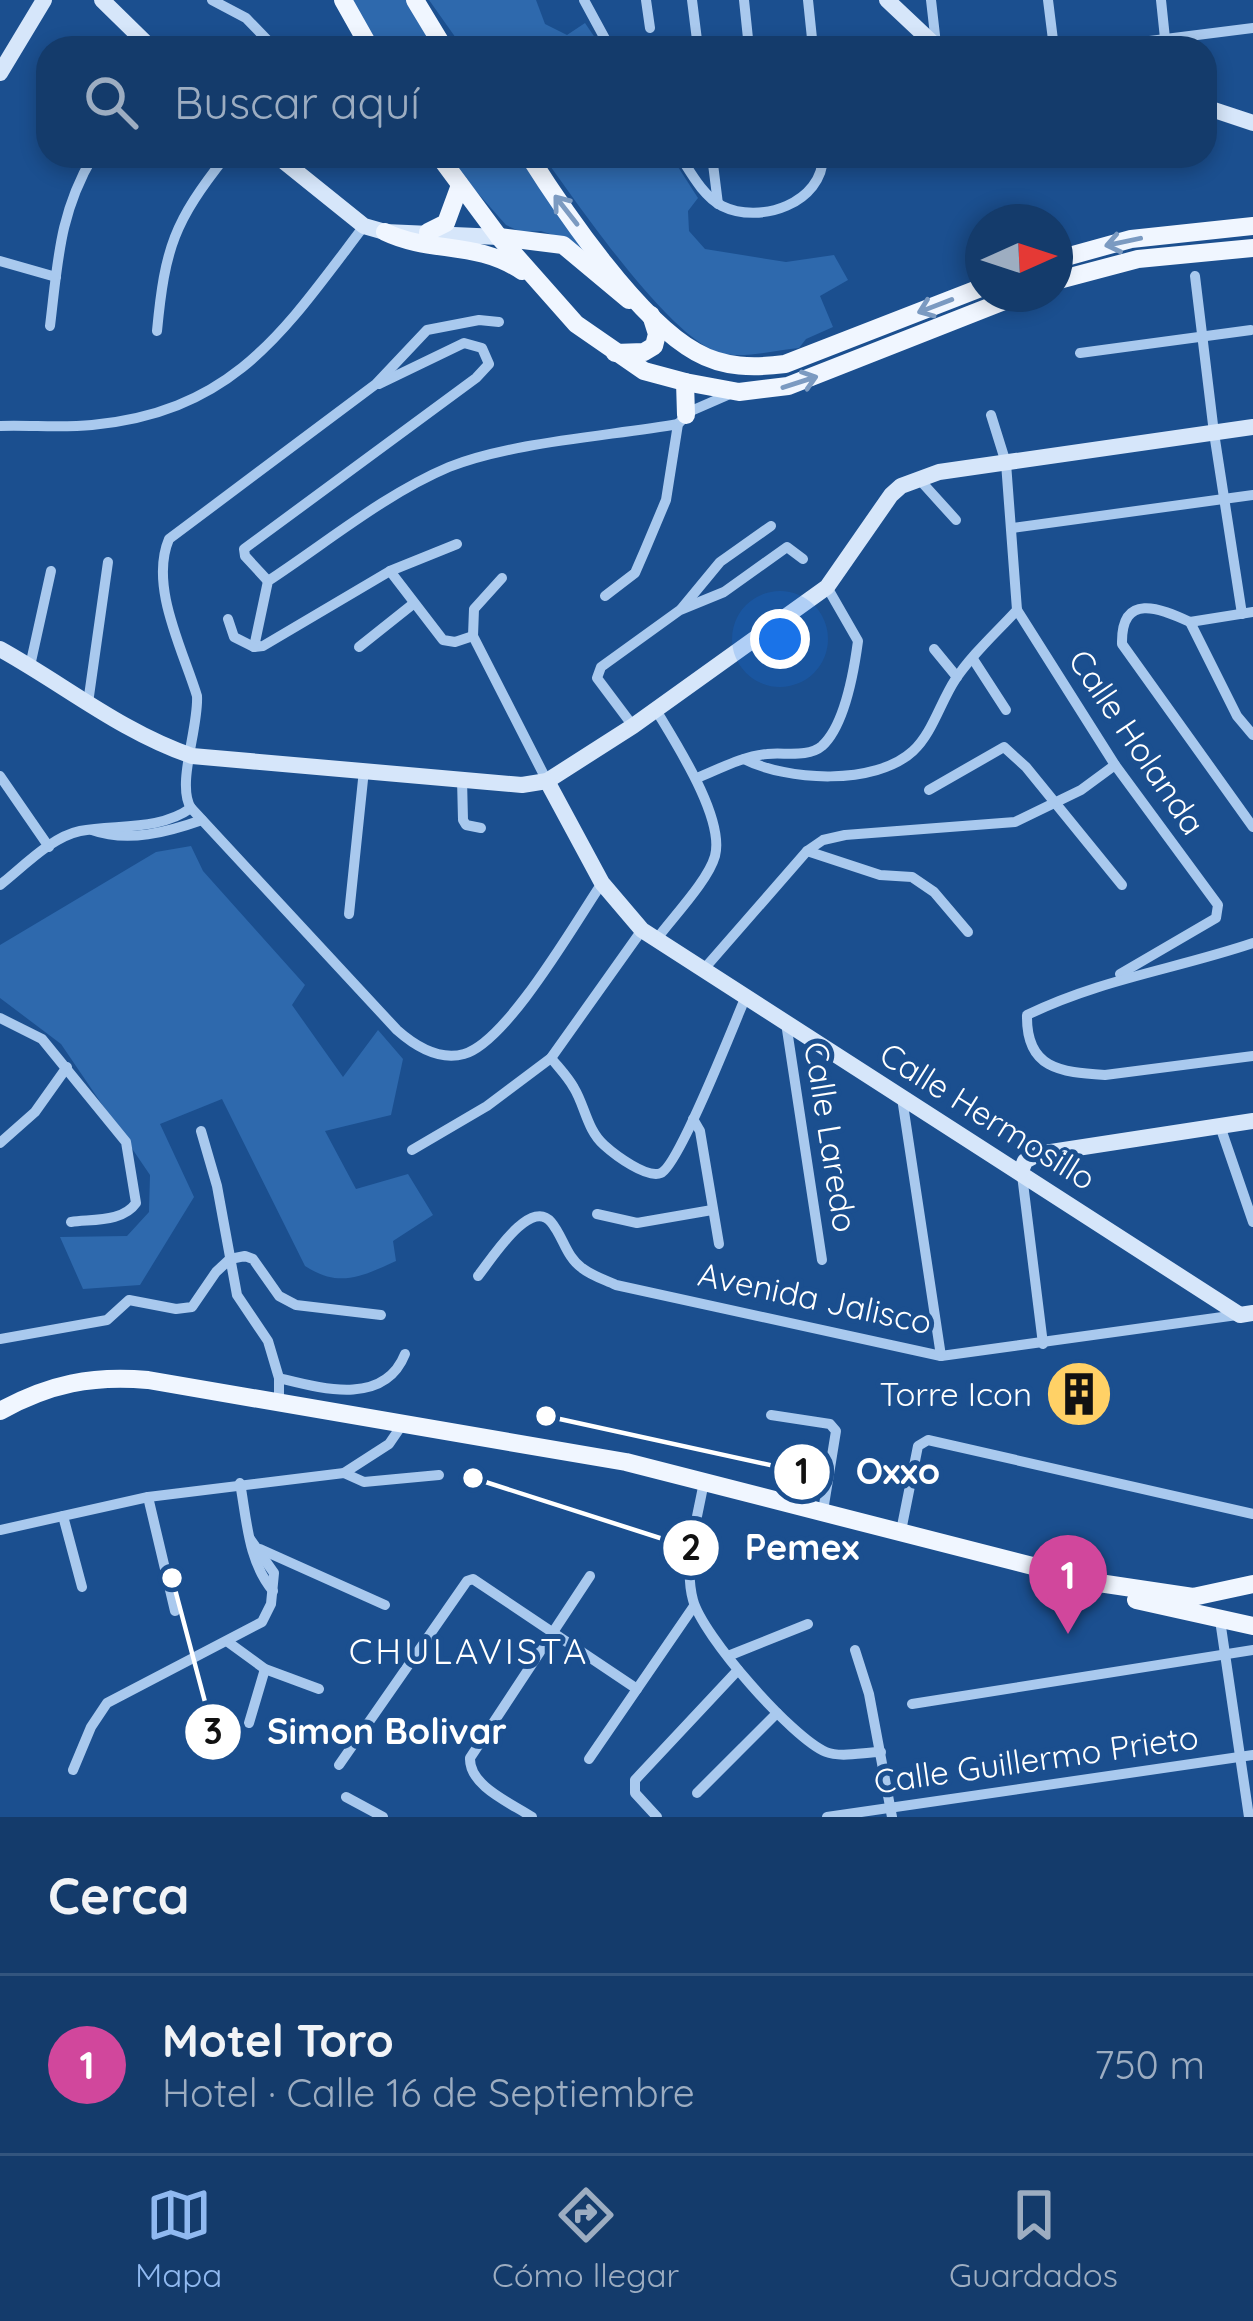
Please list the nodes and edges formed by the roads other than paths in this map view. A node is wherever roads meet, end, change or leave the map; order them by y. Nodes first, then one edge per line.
1 (44, 0) edge
2 (102, 0) edge
3 (212, 0) edge
4 (343, 0) edge
5 (415, 0) edge
6 (584, 0) edge
7 (646, 0) edge
8 (692, 0) edge
9 (743, 0) edge
10 (808, 0) edge
11 (887, 0) edge
12 (931, 0) edge
13 (1048, 0) edge
14 (1161, 0) edge
15 (650, 28) dead end
16 (1253, 28) edge
17 (140, 36) edge
18 (263, 36) edge
19 (363, 36) edge
20 (437, 36) edge
21 (604, 36) edge
22 (696, 36) edge
23 (748, 36) edge
24 (812, 36) edge
25 (925, 36) edge
26 (936, 36) edge
27 (1052, 36) edge
28 (1164, 36) edge
29 (1209, 36) edge
30 (0, 73) edge
31 (1217, 111) edge
32 (1253, 123) edge
33 (87, 168) edge
34 (217, 168) edge
35 (292, 168) edge
36 (448, 168) edge
37 (537, 168) edge
38 (688, 168) edge
39 (714, 168) edge
40 (823, 168) edge
41 (460, 185) junction
42 (718, 204) junction
43 (364, 226) junction
44 (1253, 226) edge
45 (385, 232) junction
46 (428, 232) junction
47 (499, 237) junction
48 (1193, 241) junction
49 (1253, 248) edge
50 (1073, 255) edge
51 (0, 261) edge
52 (1073, 276) edge
53 (1195, 276) dead end
54 (56, 277) junction
55 (540, 283) junction
56 (965, 294) edge
57 (645, 308) junction
58 (977, 312) edge
59 (499, 322) dead end
60 (50, 326) dead end
61 (1251, 330) edge
62 (157, 331) dead end
63 (1201, 337) junction
64 (682, 343) junction
65 (615, 353) junction
66 (1080, 353) dead end
67 (660, 375) junction
68 (685, 382) junction
69 (376, 384) junction
70 (740, 392) junction
71 (991, 415) dead end
72 (682, 419) junction
73 (0, 426) edge
74 (1253, 427) edge
75 (1214, 433) junction
76 (1006, 463) junction
77 (918, 478) junction
78 (1253, 495) edge
79 (1224, 499) junction
80 (956, 520) dead end
81 (771, 526) dead end
82 (1012, 528) junction
83 (457, 544) dead end
84 (803, 559) dead end
85 (108, 562) dead end
86 (51, 571) dead end
87 (390, 572) junction
88 (502, 578) dead end
89 (268, 581) junction
90 (827, 587) junction
91 (605, 596) dead end
92 (413, 604) junction
93 (680, 610) junction
94 (1017, 610) junction
95 (1248, 613) edge
96 (228, 620) dead end
97 (1190, 622) junction
98 (473, 635) junction
99 (256, 647) junction
100 (359, 647) dead end
101 (0, 649) edge
102 (934, 649) dead end
103 (973, 659) junction
104 (30, 665) junction
105 (957, 676) junction
106 (87, 706) junction
107 (656, 710) junction
108 (1006, 710) dead end
109 (634, 726) junction
110 (1253, 736) edge
111 (192, 756) junction
112 (744, 759) junction
113 (1115, 765) junction
114 (364, 770) junction
115 (697, 778) junction
116 (1, 779) edge
117 (462, 779) junction
118 (547, 781) junction
119 (929, 790) dead end
120 (1055, 803) junction
121 (191, 808) junction
122 (202, 820) junction
123 (1253, 827) edge
124 (481, 828) dead end
125 (92, 830) junction
126 (49, 847) junction
127 (807, 850) junction
128 (602, 883) junction
129 (0, 885) edge
130 (1122, 885) dead end
131 (349, 914) dead end
132 (968, 932) dead end
133 (649, 935) junction
134 (1253, 943) edge
135 (704, 969) junction
136 (1107, 981) junction
137 (746, 997) junction
138 (0, 1018) edge
139 (786, 1023) junction
140 (1253, 1056) edge
141 (551, 1058) junction
142 (67, 1067) junction
143 (902, 1098) junction
144 (693, 1119) junction
145 (1253, 1121) edge
146 (1220, 1126) junction
147 (201, 1131) dead end
148 (0, 1143) edge
149 (412, 1150) dead end
150 (1022, 1171) junction
151 (712, 1210) junction
152 (597, 1214) dead end
153 (71, 1222) dead end
154 (1253, 1222) edge
155 (718, 1244) dead end
156 (230, 1259) junction
157 (822, 1259) dead end
158 (478, 1276) dead end
159 (1246, 1314) edge
160 (381, 1315) dead end
161 (0, 1339) edge
162 (1043, 1344) junction
163 (405, 1354) dead end
164 (941, 1356) junction
165 (279, 1378) junction
166 (279, 1402) junction
167 (2, 1409) edge
168 (771, 1415) dead end
169 (402, 1425) junction
170 (344, 1473) junction
171 (439, 1475) dead end
172 (704, 1481) junction
173 (240, 1483) junction
174 (148, 1497) junction
175 (823, 1511) junction
176 (1253, 1514) edge
177 (63, 1516) junction
178 (0, 1530) edge
179 (901, 1531) junction
180 (253, 1545) junction
181 (590, 1576) dead end
182 (1099, 1583) junction
183 (82, 1586) dead end
184 (1244, 1587) edge
185 (385, 1605) dead end
186 (694, 1606) junction
187 (176, 1611) dead end
188 (1220, 1620) junction
189 (1253, 1623) edge
190 (808, 1624) dead end
191 (554, 1633) junction
192 (228, 1642) junction
193 (855, 1650) dead end
194 (1253, 1651) edge
195 (1223, 1655) junction
196 (728, 1656) junction
197 (265, 1669) junction
198 (738, 1670) junction
199 (319, 1689) dead end
200 (637, 1689) junction
201 (912, 1704) dead end
202 (777, 1713) junction
203 (249, 1723) dead end
204 (881, 1752) junction
205 (1246, 1756) edge
206 (589, 1759) dead end
207 (340, 1766) dead end
208 (73, 1770) dead end
209 (697, 1793) dead end
210 (346, 1797) dead end
211 (891, 1813) edge
212 (382, 1817) edge
213 (532, 1817) edge
214 (657, 1817) edge
215 (827, 1817) edge
216 (1249, 1817) edge

1 - 30 street
2 - 17 street
3 - 18 street
4 - 19 main road
5 - 20 main road
6 - 21 street
7 - 15 street
8 - 22 street
9 - 23 street
10 - 24 street
11 - 25 street
12 - 26 street
13 - 27 street
14 - 28 street
16 - 29 street
31 - 32 street
33 - 54 street
34 - 62 street
35 - 43 street
36 - 41 main road
57 -> 37 main road
38 - 42 street
39 - 42 street
40 - 42 street
41 - 46 main road
41 - 47 main road
43 - 45 street
43 - 73 street
44 - 48 main road
45 - 46 street
45 - 55 main road
46 - 47 street
47 - 55 main road
47 - 57 main road
48 - 49 main road
48 -> 50 main road
48 - 52 main road
51 - 54 street
53 - 63 street
54 - 60 street
55 - 65 main road
56 -> 64 main road
57 - 64 main road
57 - 65 main road
70 -> 58 main road
59 - 69 street
61 - 63 street
63 - 66 street
63 - 75 street
64 - 67 main road
65 - 67 main road
67 - 68 main road
68 - 70 main road
68 - 72 main road
69 - 89 street
69 - 111 street
70 - 72 street
71 - 76 street
72 - 89 street
72 - 91 street
74 - 75 street
75 - 76 street
75 - 79 street
76 - 77 street
76 - 82 street
77 - 80 street
77 - 90 street
78 - 79 street
79 - 82 street
79 - 95 street
81 - 93 street
82 - 94 street
83 - 87 street
84 - 93 street
85 - 106 street
86 - 104 street
87 - 92 street
87 - 99 street
88 - 98 street
89 - 99 street
90 - 107 street
90 - 112 street
92 - 98 street
92 - 100 street
93 - 109 street
94 - 103 street
94 - 113 street, Calle Holanda
95 - 97 street
96 - 99 street
97 - 110 street
97 - 123 street
98 - 118 street
101 - 104 street
102 - 105 street
103 - 105 street
103 - 108 street
104 - 106 street
105 - 112 street
106 - 111 street
107 - 109 street
107 - 115 street
109 - 118 street
111 - 114 street
111 - 121 street
112 - 115 street
113 - 120 street
113 - 136 street, Calle Holanda
114 - 117 street
114 - 131 street
115 - 133 street
116 - 126 street
117 - 118 street
117 - 124 street
118 - 128 street, Calle Hermosillo
119 - 120 street
120 - 127 street
120 - 130 street
121 - 122 street
121 - 125 street
122 - 125 street
122 - 128 street
125 - 126 street
126 - 129 street
127 - 132 street
127 - 135 street
128 - 133 street, Calle Hermosillo
133 - 135 street, Calle Hermosillo
133 - 141 street
134 - 136 street
135 - 137 street, Calle Hermosillo
136 - 140 street
137 - 139 street, Calle Hermosillo
137 - 144 street
138 - 142 street
139 - 143 street, Calle Hermosillo
139 - 157 street, Calle Laredo
141 - 144 street
141 - 149 street
142 - 148 street
142 - 153 street
143 - 150 street, Calle Hermosillo
143 - 164 street
144 - 151 street
145 - 146 street
146 - 150 street
146 - 154 street
147 - 156 street
150 - 159 street, Calle Hermosillo
150 - 162 street
151 - 152 street
151 - 155 street
156 - 160 street
156 - 161 street
156 - 165 street
158 - 164 street, Avenida Jalisco
159 - 162 street, Avenida Jalisco
162 - 164 street, Avenida Jalisco
163 - 165 street
165 - 166 street
166 - 167 main road
166 - 169 main road
168 - 175 street
169 - 170 street
169 - 172 main road
170 - 171 street
170 - 173 street
172 - 175 main road
172 - 186 street
173 - 174 street
173 - 180 street
174 - 177 street
174 - 187 street
175 - 179 main road
176 - 179 street
177 - 178 street
177 - 183 street
179 - 182 main road
180 - 185 street
180 - 192 street
181 - 191 street
182 - 184 main road
182 - 188 main road
184 - 189 main road
186 - 196 street
186 - 200 street
188 - 189 main road
188 - 195 street
190 - 196 street
191 - 200 street
191 - 207 street
191 - 213 street
192 - 197 street
192 - 208 street
193 - 204 street
194 - 195 street
195 - 201 street
195 - 205 street
196 - 198 street
197 - 199 street
197 - 203 street
198 - 202 street
198 - 214 street
200 - 206 street
202 - 204 street
202 - 209 street
204 - 211 street
205 - 211 street, Calle Guillermo Prieto
205 - 216 street
210 - 212 street
211 - 215 street, Calle Guillermo Prieto

